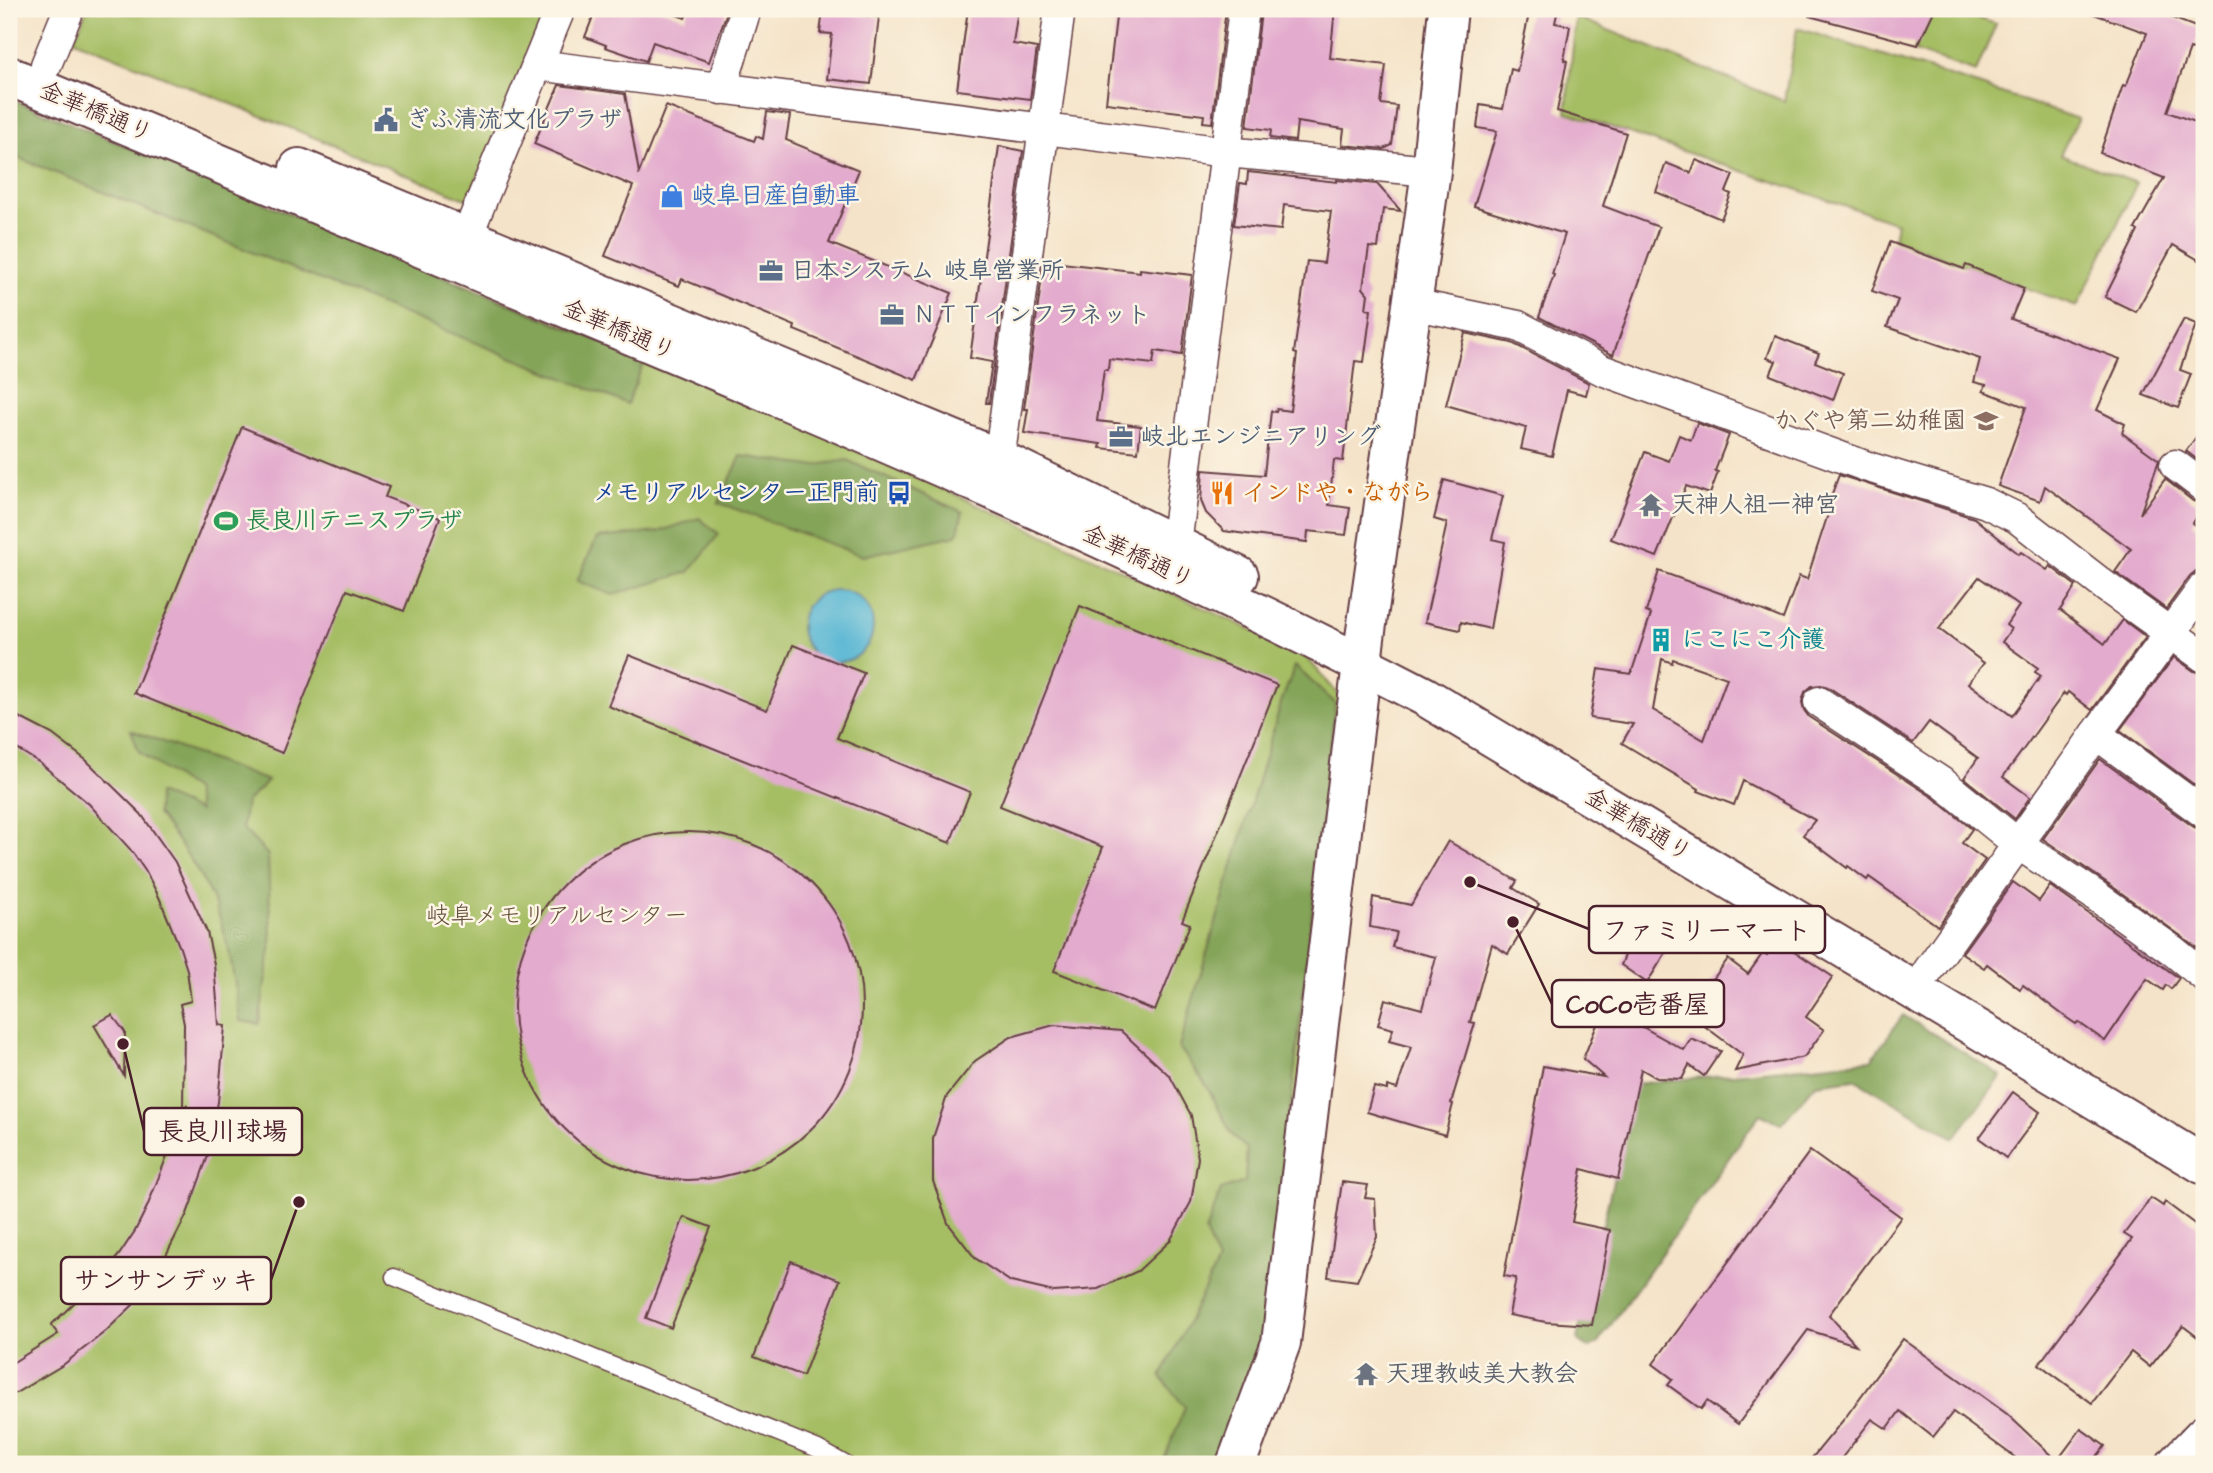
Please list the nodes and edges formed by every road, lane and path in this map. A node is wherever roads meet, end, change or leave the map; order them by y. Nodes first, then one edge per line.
1 (69, 9) edge
2 (561, 9) edge
3 (746, 9) edge
4 (1060, 9) edge
5 (1244, 9) edge
6 (1448, 9) edge
7 (9, 50) edge
8 (46, 65) junction
9 (537, 65) junction
10 (9, 76) edge
11 (721, 89) junction
12 (1045, 130) junction
13 (1226, 152) junction
14 (1431, 172) junction
15 (467, 236) junction
16 (1412, 304) junction
17 (995, 457) junction
18 (2175, 465) dead end
19 (2204, 487) edge
20 (1176, 545) junction
21 (2204, 587) edge
22 (2170, 633) junction
23 (1364, 651) junction
24 (2204, 657) edge
25 (1819, 702) dead end
26 (2096, 734) junction
27 (2204, 813) edge
28 (2018, 844) junction
29 (1928, 971) junction
30 (2204, 976) edge
31 (2204, 1135) edge
32 (2204, 1165) edge
33 (394, 1277) dead end
34 (2204, 1435) edge
35 (845, 1464) edge
36 (1236, 1464) edge
37 (2176, 1464) edge

1 - 8 street
2 - 9 street
3 - 11 street
4 - 12 street
5 - 13 street
6 - 14 street
7 - 8 street, 金華橋通り
8 - 15 street, 金華橋通り
9 - 11 street
9 - 15 street
10 - 23 street, 金華橋通り
11 - 12 street
12 - 13 street
12 - 17 street
13 - 14 street
13 - 20 street
14 - 16 street
15 - 17 street, 金華橋通り
16 - 22 street
16 - 23 street
17 - 20 street, 金華橋通り
18 - 19 street
20 - 23 street, 金華橋通り
21 - 22 street
22 - 24 street
22 - 26 street
23 - 29 street, 金華橋通り
23 - 32 street, 金華橋通り
23 - 36 street
25 - 28 street
26 - 27 street
26 - 28 street
28 - 29 street
28 - 30 street
29 - 31 street, 金華橋通り
33 - 35 lane
34 - 37 street

